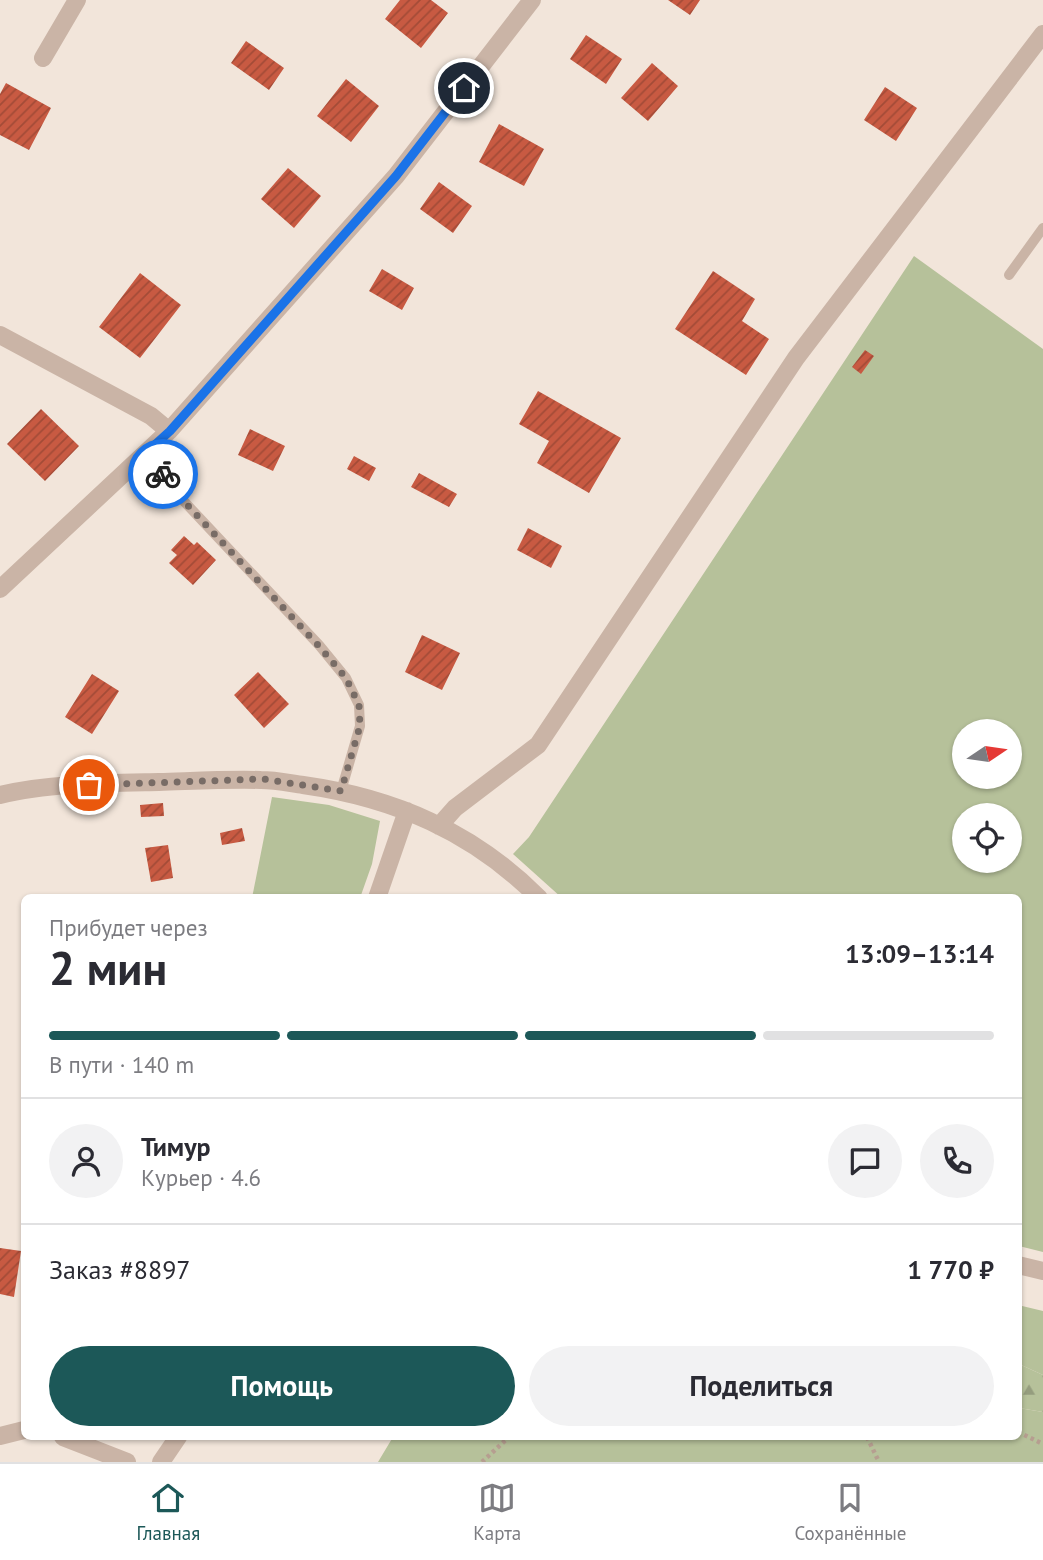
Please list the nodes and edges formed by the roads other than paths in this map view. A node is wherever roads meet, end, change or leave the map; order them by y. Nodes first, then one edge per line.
1 (78, 0) edge
2 (532, 0) edge
3 (1041, 39) edge
4 (43, 58) dead end
5 (1043, 228) edge
6 (1009, 275) dead end
7 (0, 335) edge
8 (170, 431) junction
9 (147, 452) junction
10 (0, 589) edge
11 (341, 791) junction
12 (0, 795) edge
13 (407, 811) junction
14 (439, 826) junction
15 (378, 894) edge
16 (535, 894) edge
17 (1022, 1266) edge
18 (1043, 1271) edge
19 (21, 1431) edge
20 (0, 1436) edge
21 (71, 1440) edge
22 (176, 1440) edge
23 (127, 1462) edge
24 (161, 1462) edge

1 - 4 street
2 - 8 street
3 - 14 street
5 - 6 lane
7 - 8 street
8 - 9 street
9 - 10 street
9 - 11 lane
11 - 12 street
11 - 13 street
13 - 14 street
13 - 15 street
14 - 16 street
17 - 18 street
19 - 20 street
21 - 23 street
22 - 24 street

